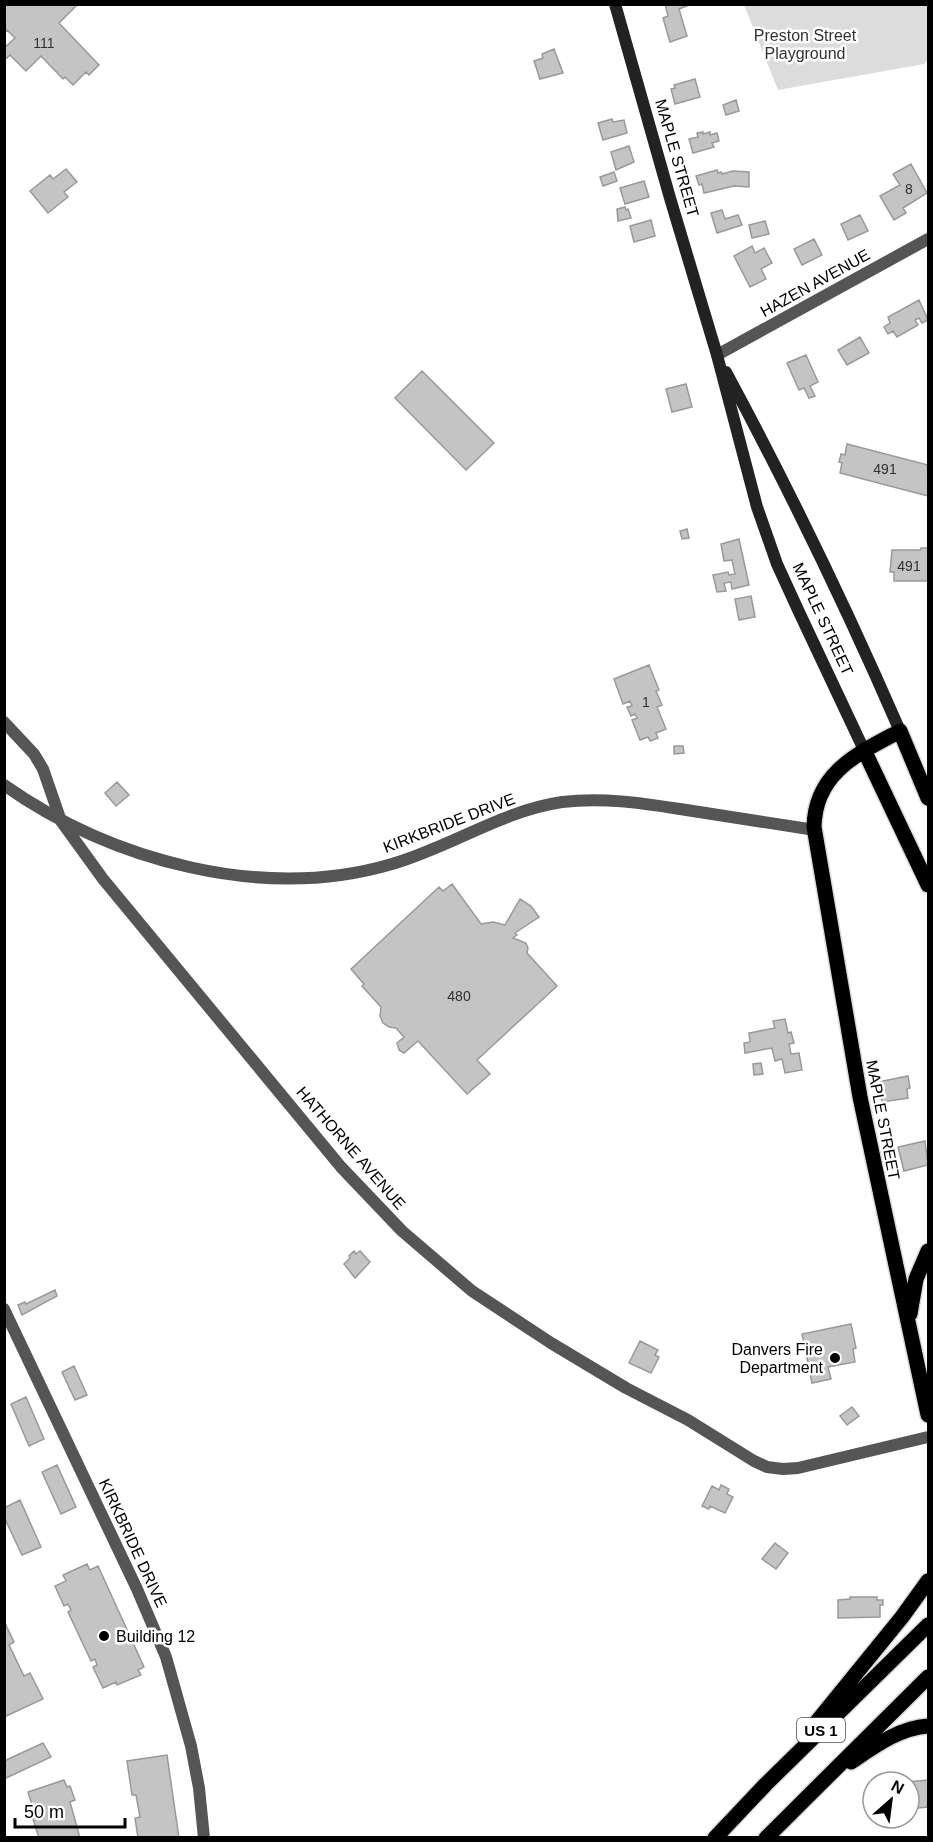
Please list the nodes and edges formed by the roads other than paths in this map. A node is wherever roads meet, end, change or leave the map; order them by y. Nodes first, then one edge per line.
1 (615, 4) edge
2 (928, 239) edge
3 (717, 355) junction
4 (4, 722) edge
5 (900, 731) junction
6 (864, 750) junction
7 (4, 785) edge
8 (928, 798) edge
9 (61, 821) junction
10 (814, 830) junction
11 (928, 885) edge
12 (928, 1251) edge
13 (4, 1309) edge
14 (910, 1332) junction
15 (928, 1415) edge
16 (928, 1437) edge
17 (928, 1581) edge
18 (928, 1625) edge
19 (928, 1677) edge
20 (928, 1726) edge
21 (823, 1780) junction
22 (766, 1784) junction
23 (204, 1838) edge
24 (715, 1838) edge
25 (766, 1838) edge

1 - 3 main road, MAPLE STREET
2 - 3 street, HAZEN AVENUE
3 - 5 main road, MAPLE STREET
3 - 6 main road, MAPLE STREET
4 - 9 street, HATHORNE AVENUE
5 - 6 main road, MAPLE STREET
5 - 8 main road, MAPLE STREET
6 - 10 main road, MAPLE STREET
6 - 11 main road, MAPLE STREET
7 - 9 street, KIRKBRIDE DRIVE
9 - 10 street, KIRKBRIDE DRIVE
9 - 16 street, HATHORNE AVENUE
10 - 14 main road, MAPLE STREET
12 - 14 main road
13 - 23 street, KIRKBRIDE DRIVE
14 - 15 main road, MAPLE STREET
17 - 22 main road
18 - 22 main road, US 1
19 - 21 main road, US 1
20 - 21 main road
21 - 25 main road, US 1
22 - 24 main road, US 1

